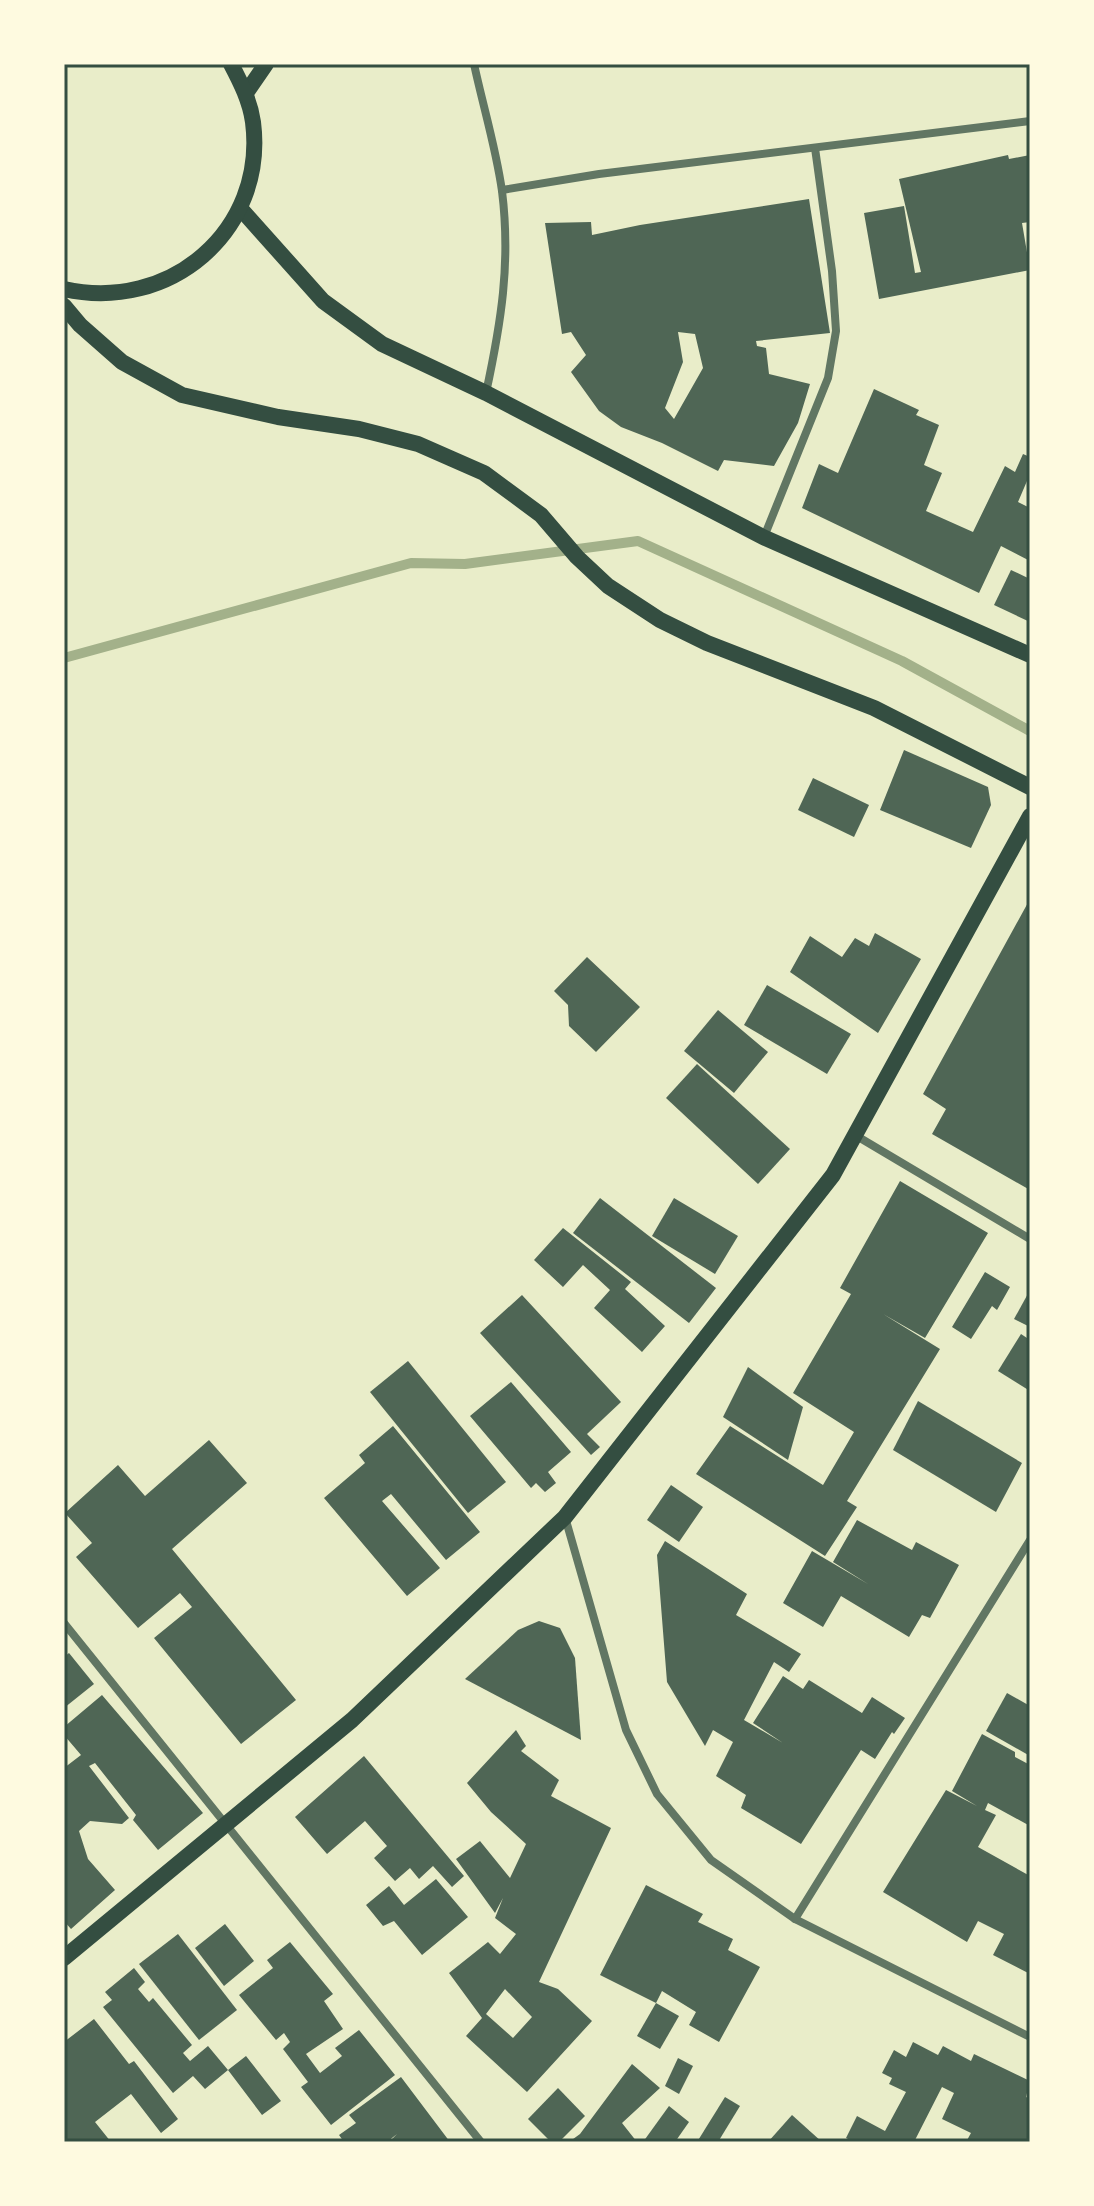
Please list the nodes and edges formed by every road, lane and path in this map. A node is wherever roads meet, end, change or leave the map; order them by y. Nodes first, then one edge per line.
1 (231, 64) edge
2 (266, 64) edge
3 (474, 64) edge
4 (246, 93) junction
5 (1030, 121) edge
6 (815, 148) junction
7 (502, 190) junction
8 (240, 208) junction
9 (64, 289) edge
10 (64, 306) edge
11 (486, 393) junction
12 (763, 537) junction
13 (1030, 655) edge
14 (1030, 787) edge
15 (1030, 816) edge
16 (855, 1135) junction
17 (1030, 1239) edge
18 (565, 1517) junction
19 (1030, 1540) edge
20 (64, 1623) edge
21 (228, 1826) junction
22 (795, 1919) junction
23 (64, 1958) edge
24 (1030, 2037) edge
25 (481, 2142) edge

1 - 4 main road
2 - 4 main road
3 - 7 street
4 - 8 main road
5 - 6 street
6 - 7 street
6 - 12 street
7 - 11 street
8 - 9 main road
8 - 11 main road
10 - 14 main road
11 - 12 main road
12 - 13 main road
15 - 16 main road
16 - 17 street
16 - 18 main road
18 - 21 main road
18 - 22 street
19 - 22 street
20 - 21 street
21 - 23 main road
21 - 25 street
22 - 24 street

